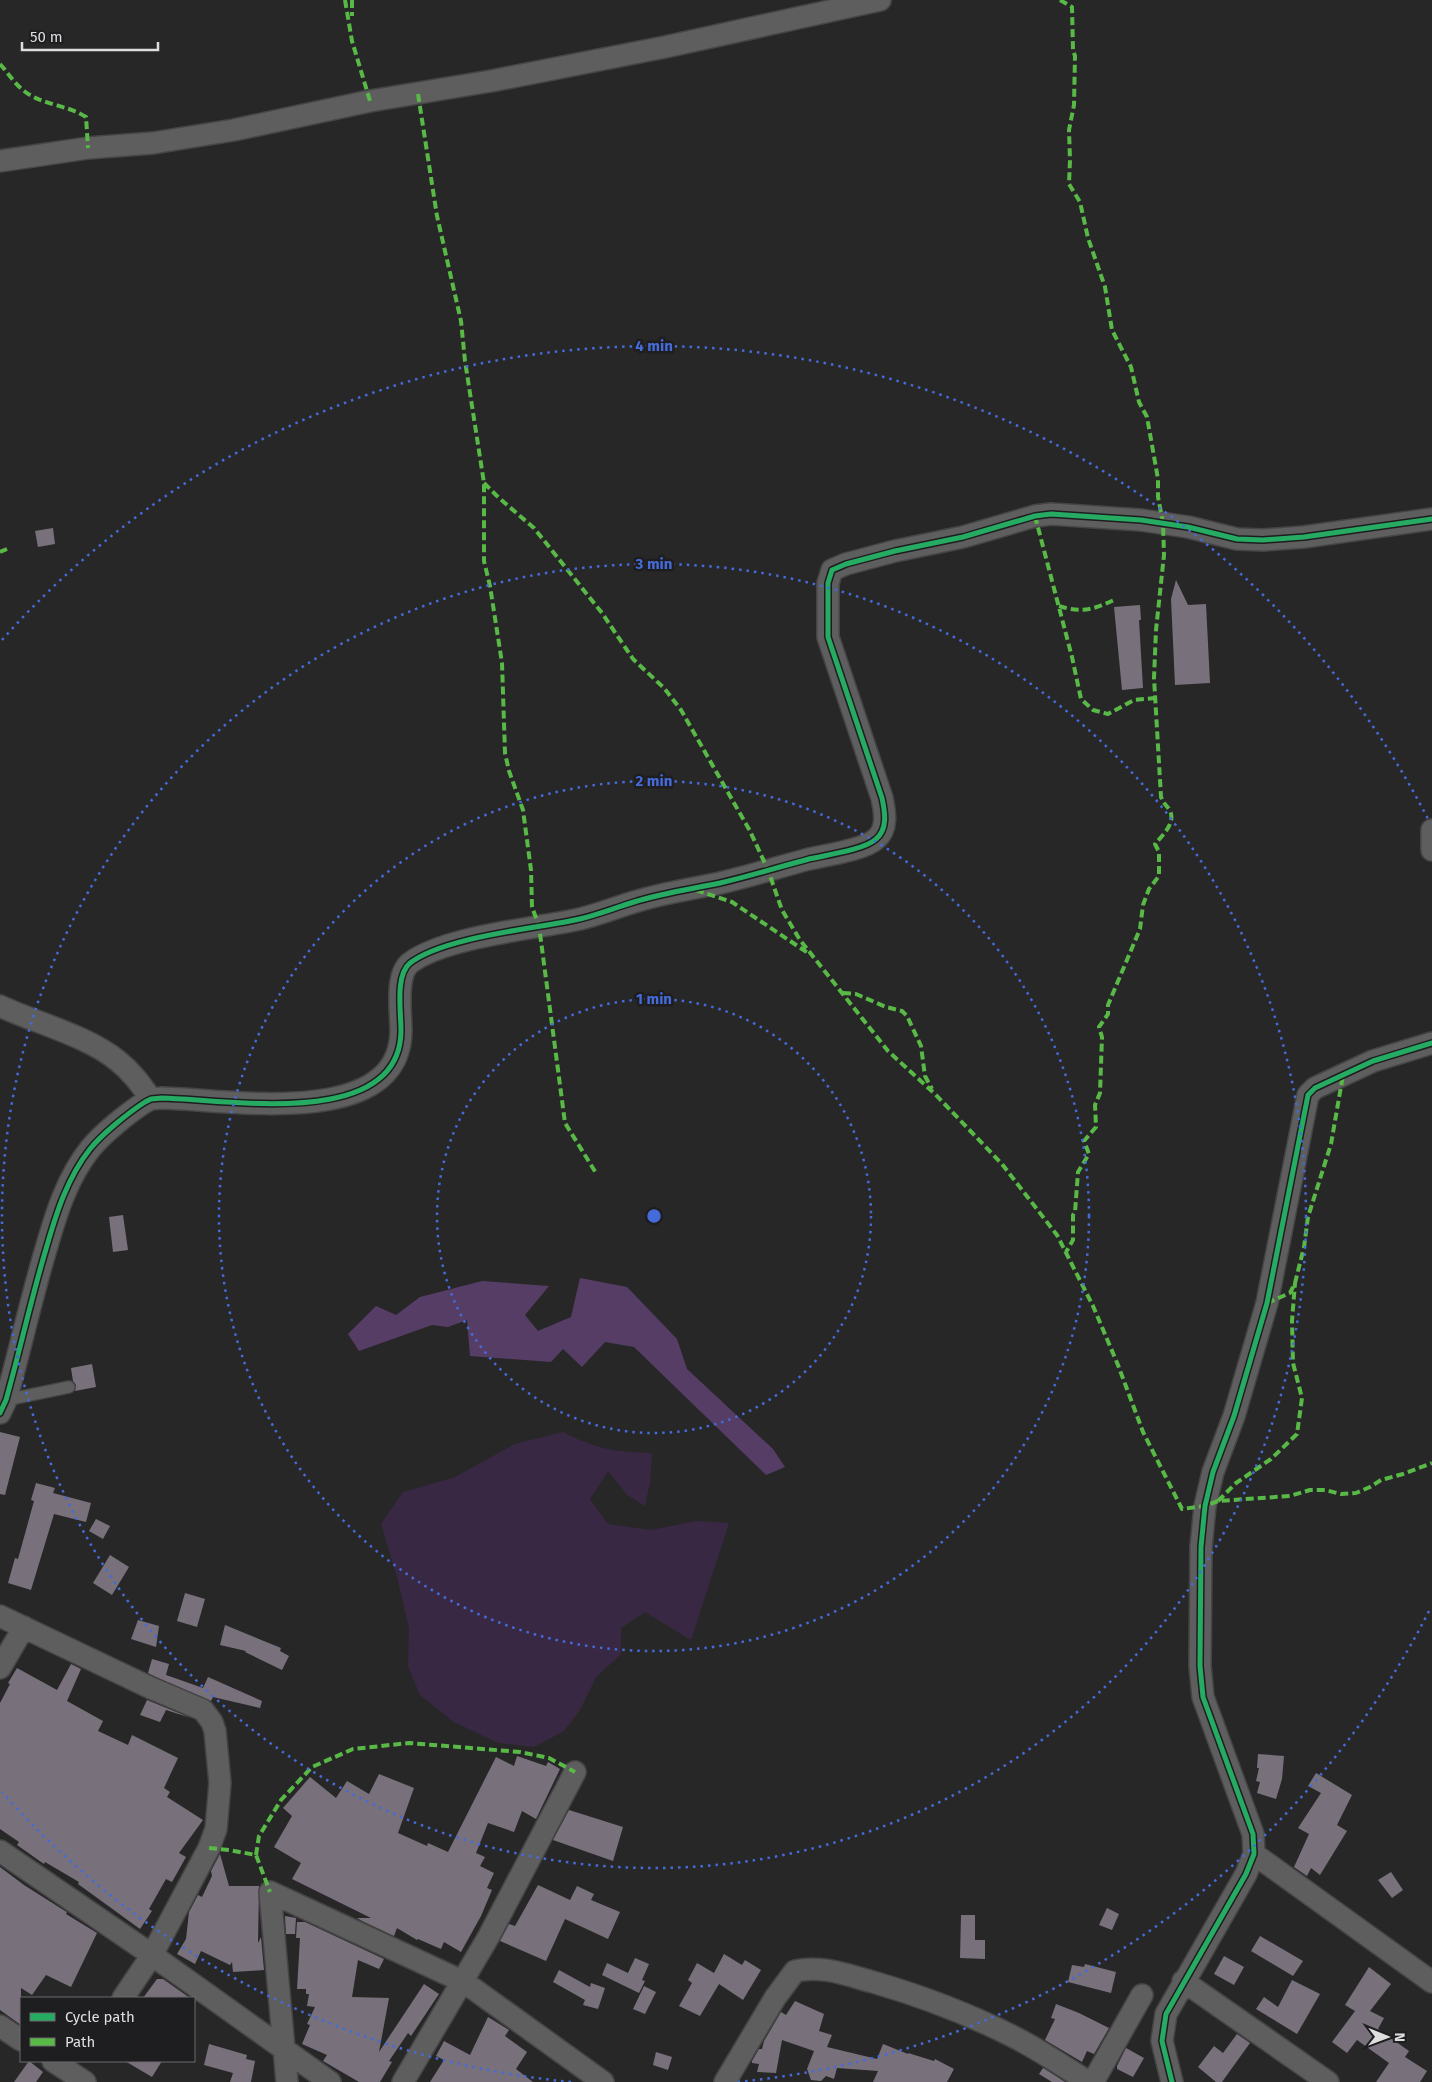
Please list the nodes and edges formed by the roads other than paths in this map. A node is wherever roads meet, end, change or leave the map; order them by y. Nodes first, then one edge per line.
1 (880, 0) edge
2 (0, 161) edge
3 (1432, 519) edge
4 (1432, 830) edge
5 (1432, 850) edge
6 (0, 1006) edge
7 (1432, 1043) edge
8 (151, 1099) junction
9 (69, 1387) dead end
10 (3, 1406) edge
11 (0, 1616) edge
12 (24, 1627) junction
13 (0, 1668) edge
14 (575, 1772) dead end
15 (0, 1851) edge
16 (1254, 1854) junction
17 (152, 1955) junction
18 (1184, 1981) junction
19 (464, 1982) junction
20 (1432, 1982) edge
21 (1142, 1995) dead end
22 (124, 1997) edge
23 (0, 2026) edge
24 (20, 2039) edge
25 (283, 2049) junction
26 (55, 2062) edge
27 (78, 2075) edge
28 (287, 2082) edge
29 (330, 2082) edge
30 (403, 2082) edge
31 (603, 2082) edge
32 (725, 2082) edge
33 (1089, 2082) edge
34 (1093, 2082) edge
35 (1172, 2082) edge
36 (1328, 2082) edge

1 - 2 street
3 - 8 street
4 - 5 street
6 - 8 street
7 - 16 street
8 - 10 street
9 - 10 lane
11 - 12 street
12 - 13 street
12 - 17 street
14 - 19 street
15 - 17 street
16 - 18 street
16 - 20 street
17 - 22 street
17 - 25 street
18 - 35 street
18 - 36 street
19 - 25 street
19 - 30 street
19 - 31 street
21 - 34 street
23 - 24 street
25 - 28 street
25 - 29 street
26 - 27 street
32 - 33 street

